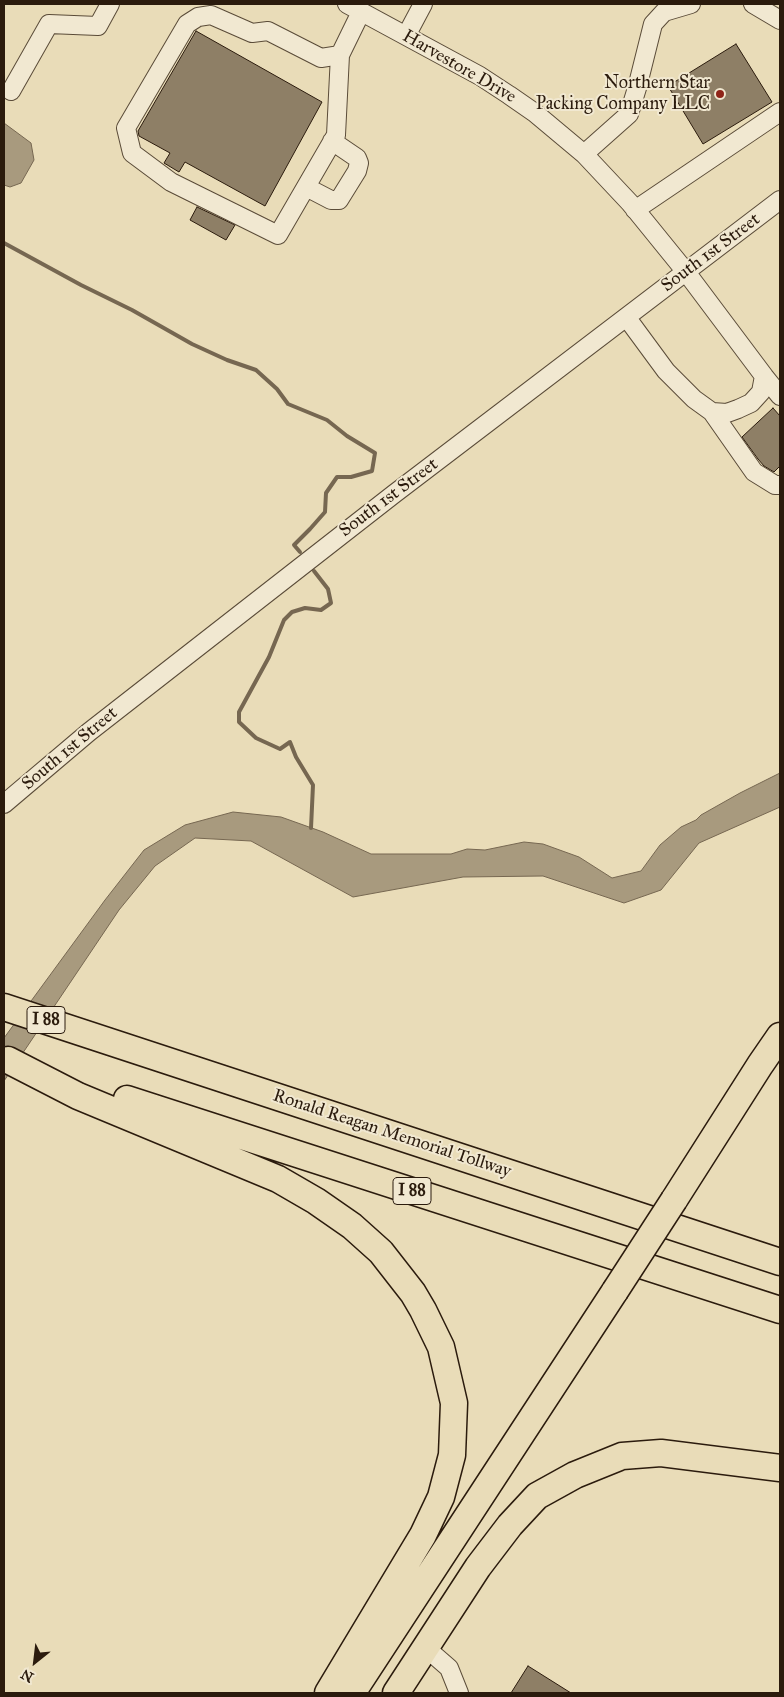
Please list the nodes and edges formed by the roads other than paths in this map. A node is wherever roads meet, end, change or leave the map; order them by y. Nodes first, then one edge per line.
1 (110, 4) edge
2 (423, 4) edge
3 (691, 4) edge
4 (753, 4) edge
5 (354, 8) edge
6 (780, 20) edge
7 (406, 36) junction
8 (340, 54) junction
9 (11, 91) dead end
10 (780, 112) edge
11 (332, 141) junction
12 (584, 154) junction
13 (306, 187) junction
14 (780, 200) edge
15 (635, 210) junction
16 (686, 272) junction
17 (627, 318) junction
18 (764, 376) junction
19 (780, 396) edge
20 (712, 412) junction
21 (780, 485) edge
22 (4, 804) edge
23 (4, 1006) edge
24 (780, 1036) edge
25 (780, 1055) edge
26 (6, 1059) edge
27 (43, 1074) junction
28 (679, 1201) junction
29 (693, 1234) junction
30 (780, 1246) edge
31 (780, 1262) edge
32 (620, 1292) junction
33 (780, 1310) edge
34 (780, 1468) edge
35 (426, 1648) junction
36 (328, 1693) edge
37 (352, 1693) edge
38 (370, 1693) edge
39 (396, 1693) edge
40 (459, 1693) edge

1 - 9 street
2 - 7 street
3 - 12 street
4 - 6 street
5 - 7 street, Harvestore Drive
5 - 8 street
7 - 12 street, Harvestore Drive
8 - 11 street
8 - 13 street
10 - 15 street
11 - 13 street
11 - 13 street
12 - 15 street, Harvestore Drive
14 - 16 street, South 1st Street
15 - 16 street, Harvestore Drive
16 - 17 street, South 1st Street
16 - 18 street, Harvestore Drive
17 - 20 street
17 - 22 street, South 1st Street
18 - 19 street, Harvestore Drive
18 - 20 street
20 - 21 street
23 - 29 highway, Ronald Reagan Memorial Tollway / I 88
24 - 28 highway
25 - 28 highway
26 - 27 highway
27 - 33 highway, I 88
27 - 36 highway
28 - 32 highway
29 - 30 highway
29 - 31 highway, Ronald Reagan Memorial Tollway / I 88
32 - 37 highway
32 - 38 highway
34 - 35 highway
35 - 39 highway
35 - 40 street

